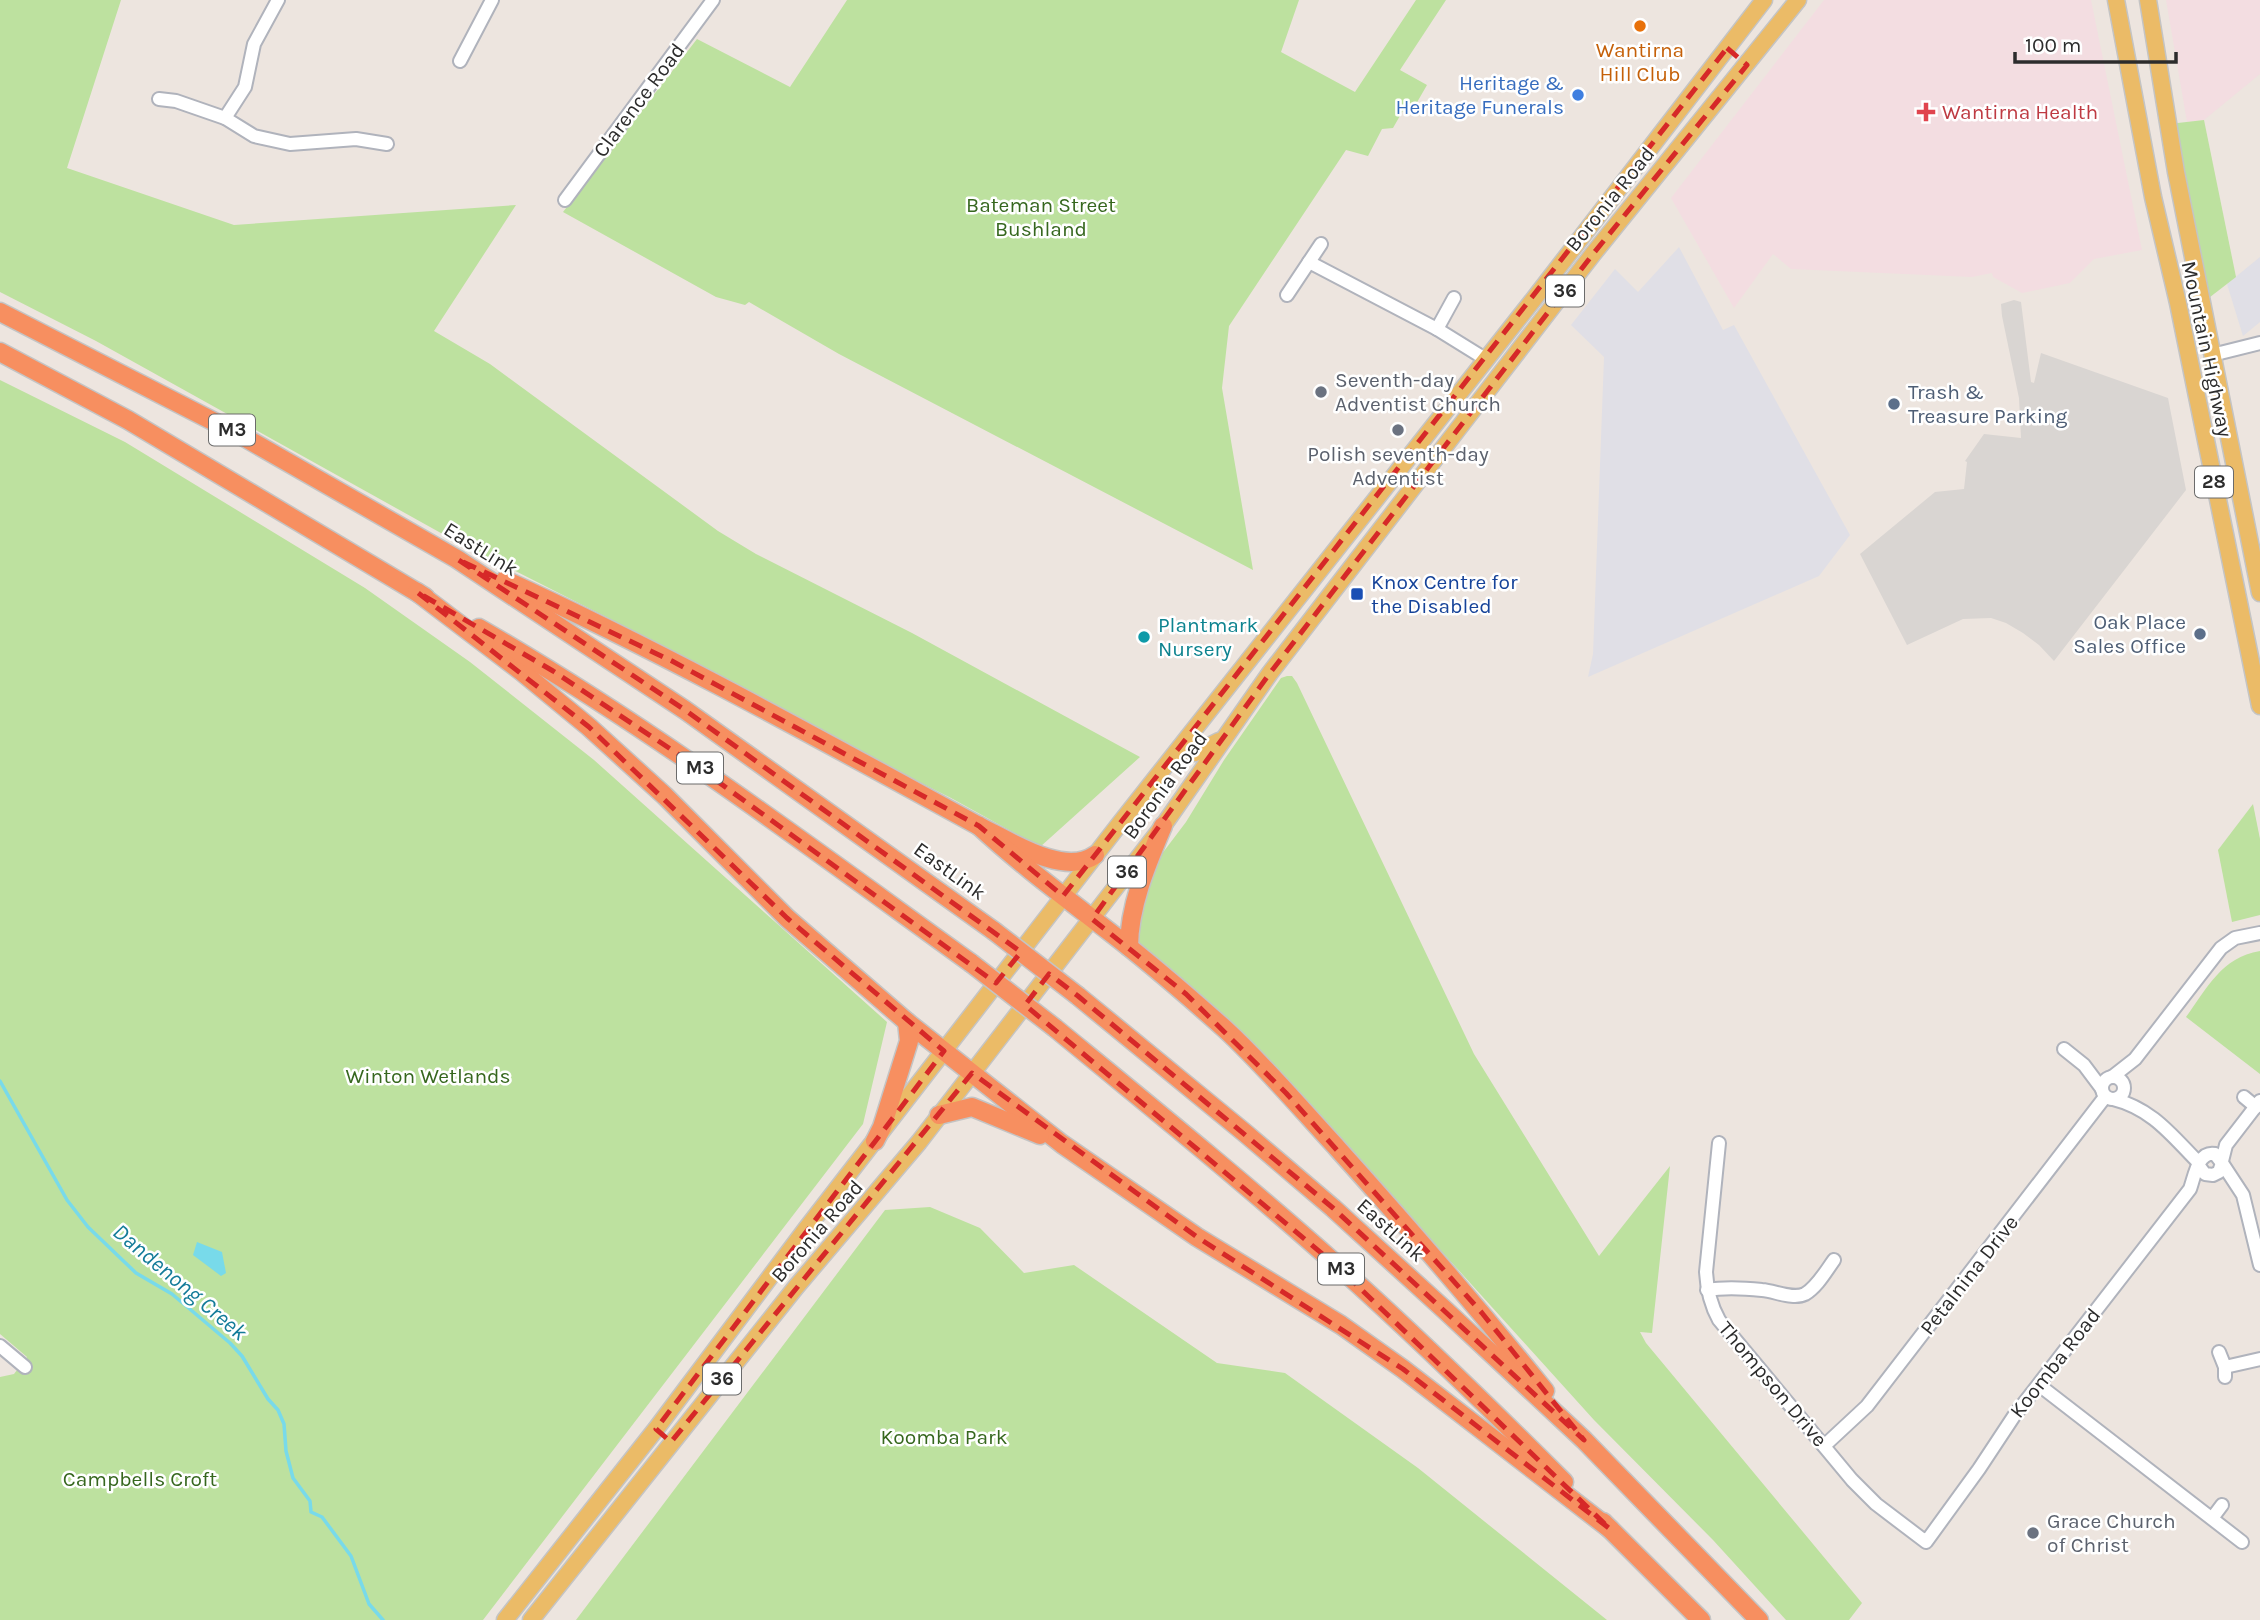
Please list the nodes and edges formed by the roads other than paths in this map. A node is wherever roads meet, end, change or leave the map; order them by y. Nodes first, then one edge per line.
1 (278, 0) edge
2 (492, 0) edge
3 (713, 0) edge
4 (1764, 0) edge
5 (1798, 0) edge
6 (2116, 0) edge
7 (2148, 0) edge
8 (1727, 48) junction
9 (460, 61) dead end
10 (1746, 65) junction
11 (159, 99) dead end
12 (225, 118) junction
13 (387, 145) dead end
14 (565, 200) dead end
15 (1321, 244) dead end
16 (1309, 262) junction
17 (1287, 295) dead end
18 (1454, 298) dead end
19 (0, 312) edge
20 (1437, 329) junction
21 (2260, 343) edge
22 (0, 352) edge
23 (2212, 355) junction
24 (1487, 360) junction
25 (1357, 520) junction
26 (1385, 525) junction
27 (457, 559) junction
28 (417, 592) junction
29 (2260, 593) edge
30 (1264, 642) junction
31 (1283, 657) junction
32 (2260, 706) edge
33 (1224, 738) junction
34 (1181, 748) junction
35 (979, 826) junction
36 (1163, 826) junction
37 (1096, 855) junction
38 (1063, 896) junction
39 (1092, 919) junction
40 (2260, 933) edge
41 (1129, 947) junction
42 (907, 1022) junction
43 (2064, 1049) dead end
44 (944, 1051) junction
45 (2135, 1059) junction
46 (2084, 1065) junction
47 (972, 1073) junction
48 (2112, 1077) junction
49 (2123, 1086) junction
50 (2107, 1095) junction
51 (2244, 1097) dead end
52 (2258, 1104) edge
53 (2137, 1106) junction
54 (939, 1115) junction
55 (875, 1141) junction
56 (1719, 1143) dead end
57 (2182, 1143) junction
58 (1062, 1144) junction
59 (2217, 1157) junction
60 (2199, 1165) junction
61 (2212, 1175) junction
62 (2232, 1181) junction
63 (2190, 1189) junction
64 (1834, 1260) dead end
65 (2260, 1265) edge
66 (1707, 1290) junction
67 (0, 1346) edge
68 (2218, 1352) dead end
69 (2260, 1359) edge
70 (25, 1367) dead end
71 (2039, 1385) junction
72 (656, 1429) junction
73 (1584, 1440) junction
74 (671, 1441) junction
75 (1824, 1446) junction
76 (2222, 1505) dead end
77 (2213, 1517) junction
78 (1610, 1529) junction
79 (1926, 1542) joint
80 (2242, 1542) dead end
81 (505, 1620) edge
82 (531, 1620) edge
83 (1701, 1620) edge
84 (1759, 1620) edge

1 - 12 street
2 - 9 street
3 - 14 street, Clarence Road
4 - 8 main road, Boronia Road / 36
5 - 10 main road, Boronia Road / 36
6 - 32 main road, Mountain Highway / 28
7 - 23 main road, Mountain Highway / 28
8 - 10 main road
8 - 24 main road, Boronia Road / 36
10 - 26 main road, Boronia Road / 36
11 - 12 street
12 - 13 street
15 - 16 street
16 - 17 street
16 - 20 street
18 - 20 street
19 - 27 highway, EastLink / M3
20 - 24 street
21 - 23 street
22 - 28 highway, M3
23 - 29 main road, Mountain Highway / 28
24 - 25 main road, Boronia Road / 36
25 - 26 main road
25 - 30 main road, Boronia Road / 36
26 - 31 main road, Boronia Road / 36
27 - 35 highway
27 - 73 highway, EastLink / M3, bridge
28 - 42 highway
28 - 78 highway, M3, bridge
30 - 31 main road
30 - 34 main road, Boronia Road / 36
31 - 33 main road, Boronia Road / 36
33 - 34 main road
33 - 36 main road, Boronia Road / 36
34 - 37 main road, Boronia Road / 36
35 - 37 highway
35 - 38 highway
36 - 39 main road, Boronia Road / 36
36 - 41 highway
37 - 38 main road, Boronia Road / 36
38 - 39 highway
38 - 44 main road, Boronia Road / 36
39 - 41 highway
39 - 47 main road, Boronia Road / 36
40 - 45 street
41 - 73 highway
42 - 44 highway
42 - 55 highway
43 - 46 street
44 - 47 highway
44 - 55 main road, Boronia Road / 36
45 - 48 street
45 - 49 street
46 - 48 street
46 - 50 street
47 - 54 main road, Boronia Road / 36
47 - 58 highway
48 - 49 street
48 - 50 street
49 - 50 street
49 - 53 street
50 - 53 street
50 - 75 street, Petalnina Drive
51 - 52 street
52 - 59 street
53 - 57 street
54 - 58 highway
54 - 74 main road, Boronia Road / 36
55 - 72 main road, Boronia Road / 36
56 - 66 street, Thompson Drive
57 - 59 street
57 - 60 street
58 - 78 highway
59 - 60 street
59 - 61 street
59 - 62 street
60 - 61 street
60 - 63 street, Koomba Road
61 - 62 street
61 - 63 street, Koomba Road
62 - 65 street
63 - 71 street, Koomba Road
64 - 66 street
66 - 75 street, Thompson Drive
67 - 70 street
68 - 69 street
71 - 77 street
71 - 79 street, Koomba Road
72 - 74 main road
72 - 81 main road, Boronia Road / 36
73 - 84 highway, EastLink / M3
74 - 82 main road, Boronia Road / 36
75 - 79 street, Thompson Drive
76 - 77 street
77 - 80 street
78 - 83 highway, M3

